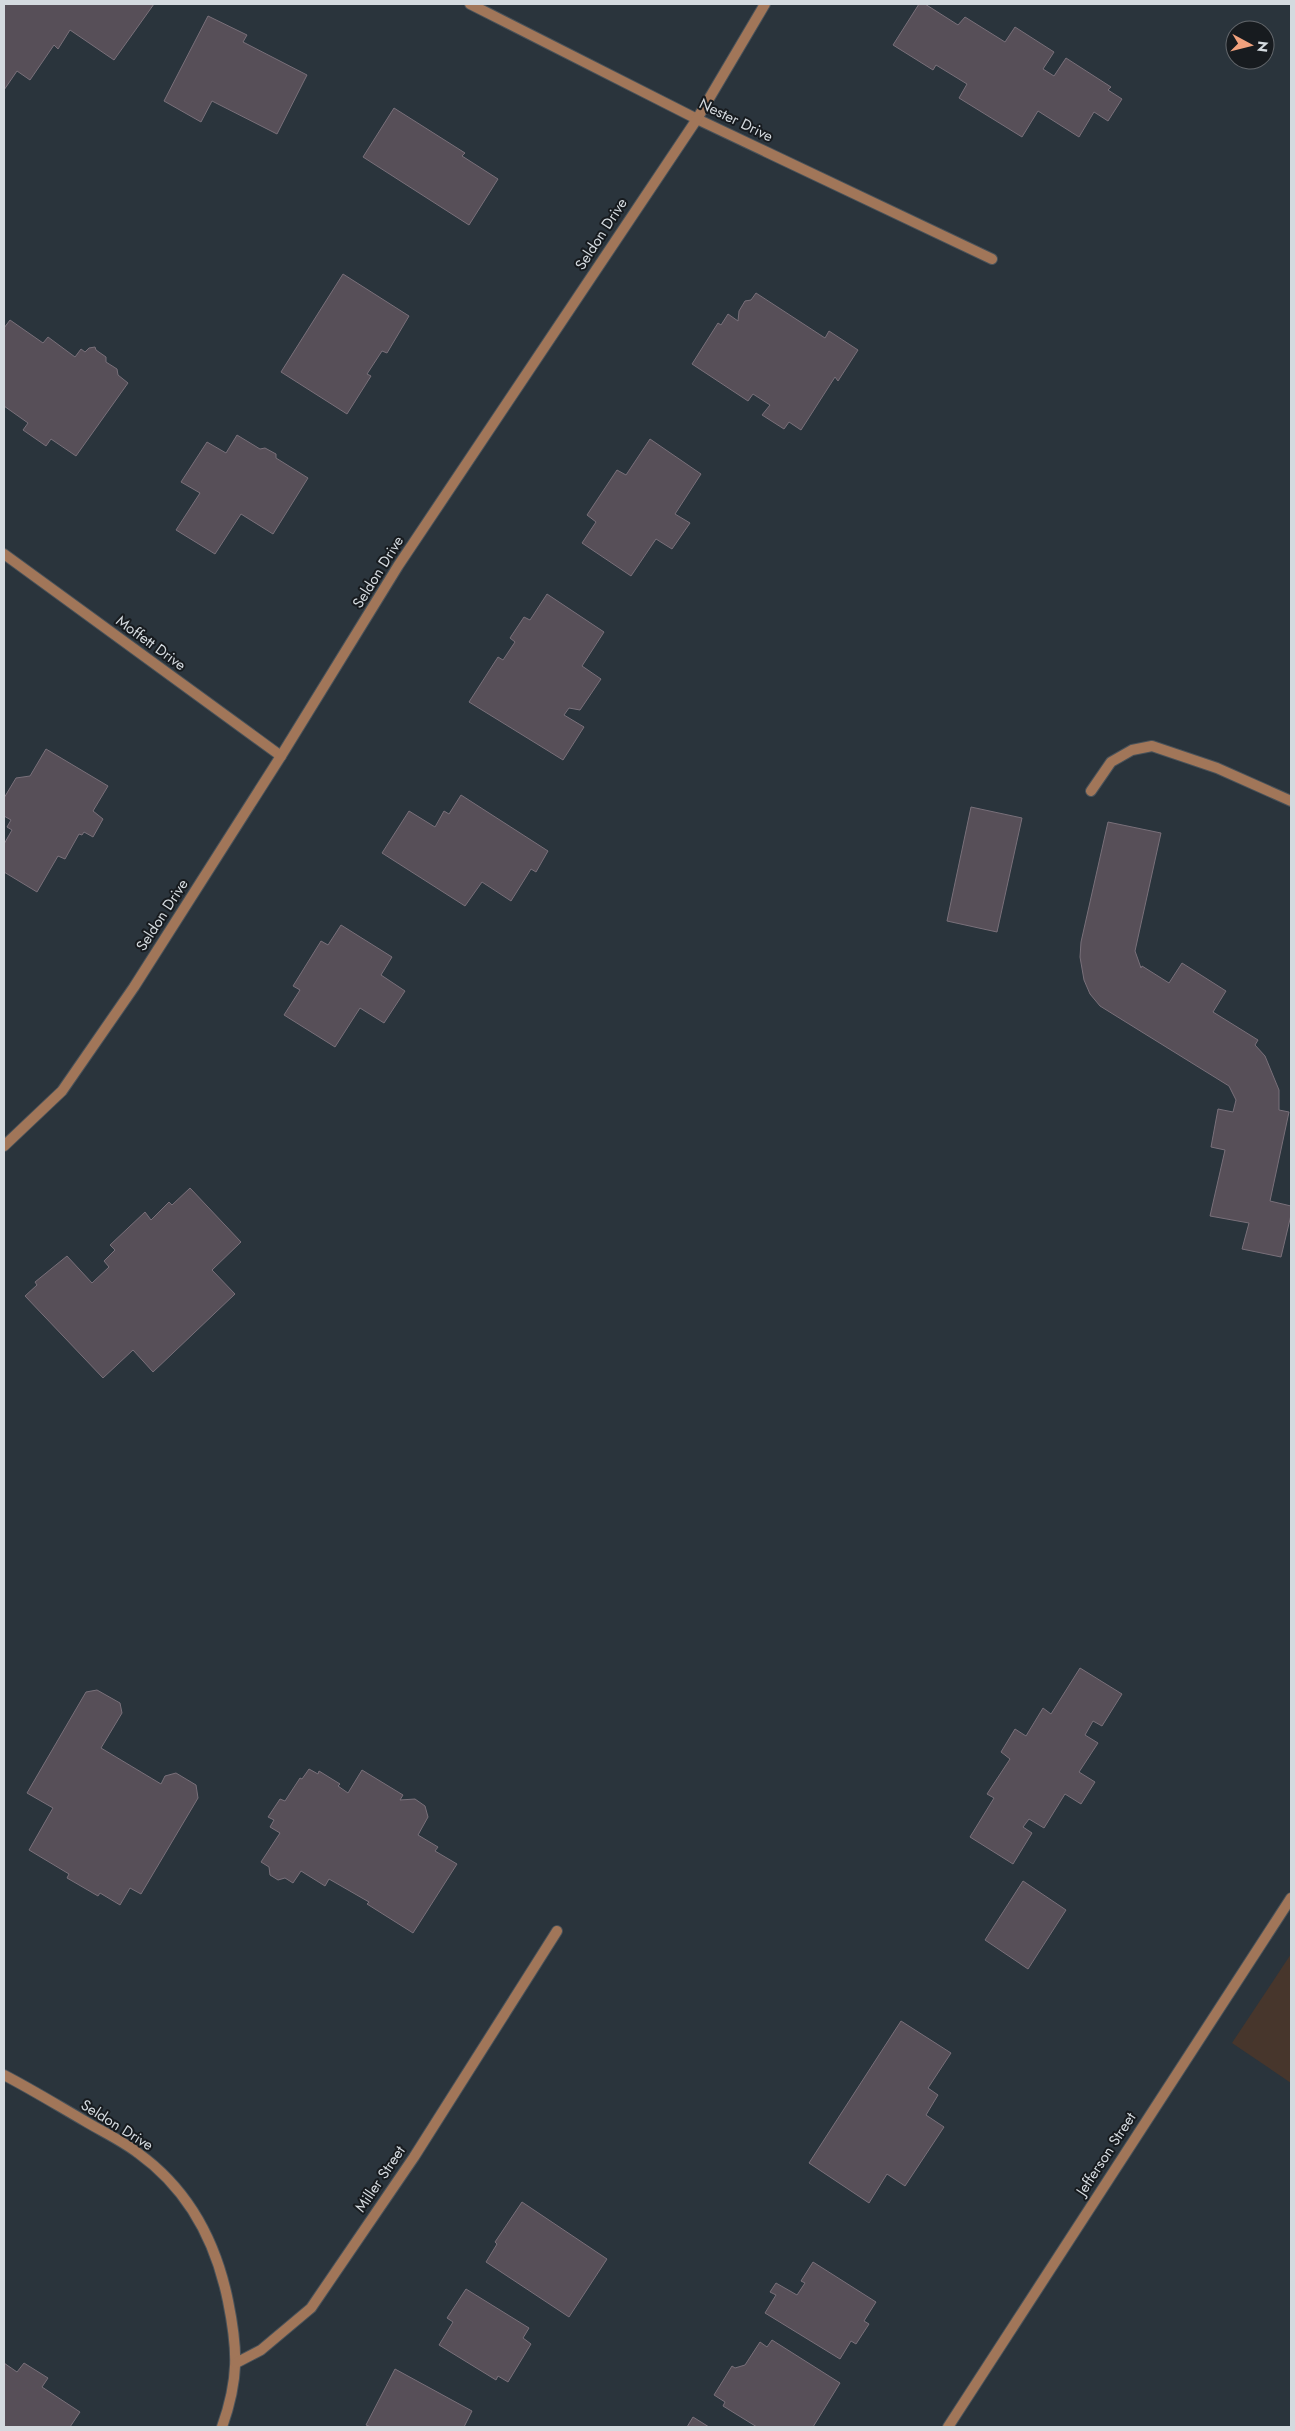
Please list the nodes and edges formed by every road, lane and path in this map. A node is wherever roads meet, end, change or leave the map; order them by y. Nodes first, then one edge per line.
1 (470, 4) edge
2 (765, 4) edge
3 (697, 118) junction
4 (992, 259) dead end
5 (4, 554) edge
6 (281, 756) junction
7 (1091, 791) dead end
8 (1291, 801) edge
9 (4, 1146) edge
10 (1291, 1898) edge
11 (557, 1931) dead end
12 (4, 2075) edge
13 (236, 2363) junction
14 (222, 2427) edge
15 (948, 2427) edge

1 - 3 street, Nester Drive
2 - 3 street, Seldon Drive
3 - 4 street, Nester Drive
3 - 6 street, Seldon Drive
5 - 6 street, Moffett Drive
6 - 9 street, Seldon Drive
7 - 8 street
10 - 15 street, Jefferson Street
11 - 13 street, Miller Street
12 - 13 street, Seldon Drive
13 - 14 street

